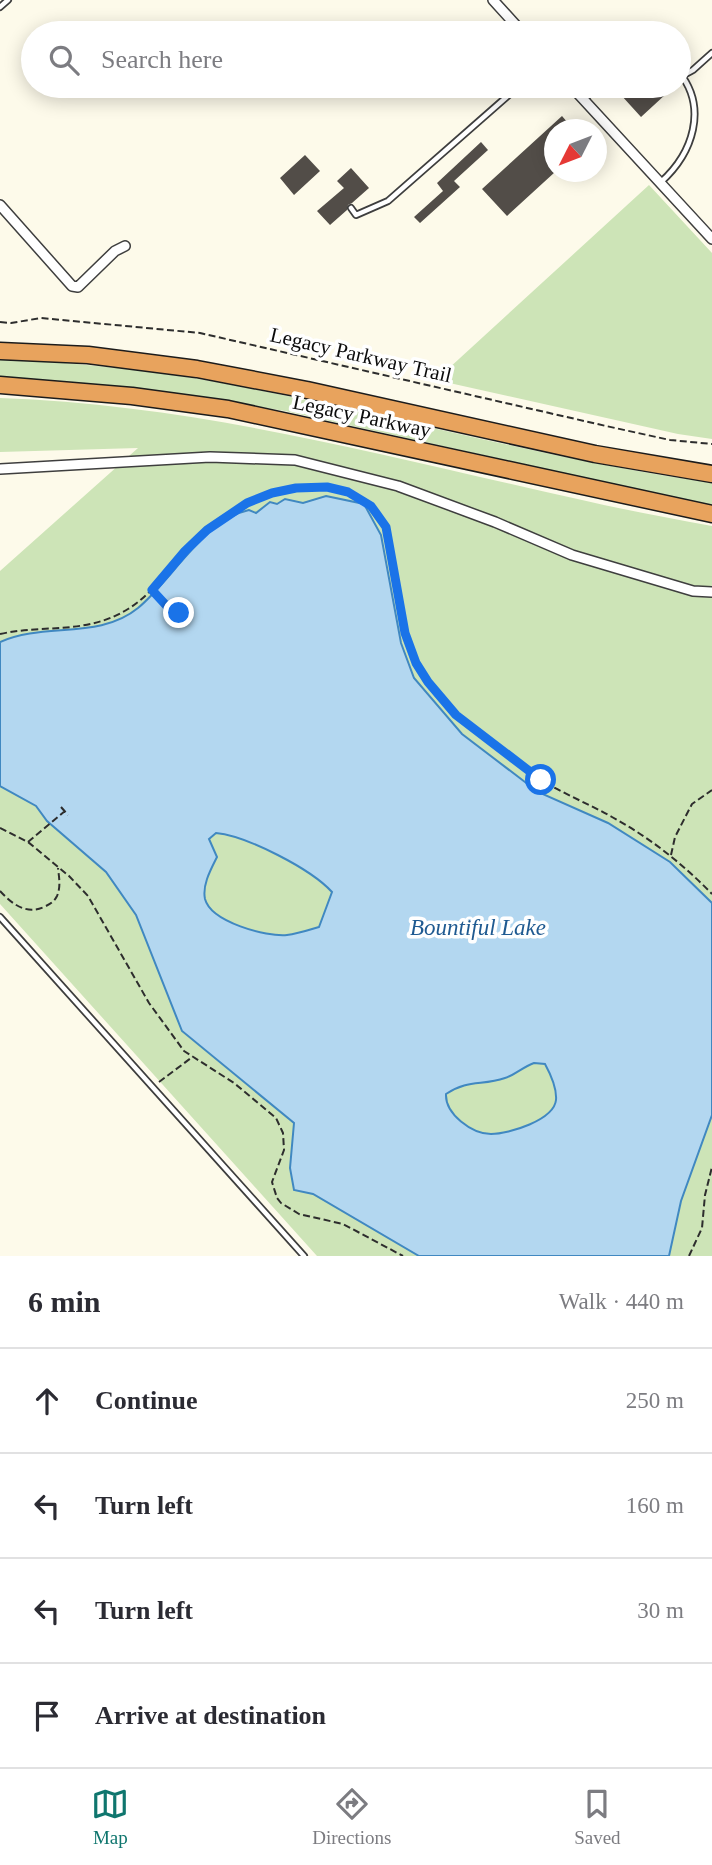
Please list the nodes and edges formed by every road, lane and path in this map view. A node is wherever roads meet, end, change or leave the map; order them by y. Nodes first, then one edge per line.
1 (8, 0) edge
2 (493, 0) edge
3 (0, 7) edge
4 (512, 21) edge
5 (712, 53) edge
6 (691, 71) edge
7 (691, 91) edge
8 (505, 98) edge
9 (584, 100) edge
10 (660, 183) junction
11 (0, 205) edge
12 (351, 208) dead end
13 (712, 239) edge
14 (125, 246) dead end
15 (0, 322) edge
16 (0, 351) edge
17 (0, 384) edge
18 (712, 444) edge
19 (0, 469) edge
20 (712, 474) edge
21 (712, 514) edge
22 (152, 590) junction
23 (712, 592) edge
24 (179, 613) dead end
25 (176, 616) junction
26 (172, 620) dead end
27 (0, 634) edge
28 (712, 790) edge
29 (61, 807) dead end
30 (65, 811) junction
31 (68, 815) dead end
32 (0, 828) edge
33 (28, 842) junction
34 (671, 856) junction
35 (58, 867) junction
36 (0, 891) edge
37 (712, 894) edge
38 (0, 917) edge
39 (191, 1057) junction
40 (153, 1087) junction
41 (712, 1167) edge
42 (304, 1256) edge
43 (403, 1256) edge
44 (690, 1256) edge

1 - 3 lane
2 - 4 street
5 - 6 lane
7 - 10 lane
8 - 12 lane
9 - 10 street
10 - 13 street
11 - 14 street
15 - 18 path, Legacy Parkway Trail
16 - 20 highway, Legacy Parkway
17 - 21 highway, Legacy Parkway
19 - 23 street
22 - 25 path
22 - 27 path
22 - 34 path
24 - 25 path
25 - 26 path
28 - 34 path
29 - 30 path
30 - 31 path
30 - 33 path
32 - 33 path
33 - 35 path
34 - 37 path
35 - 36 path
35 - 39 path
38 - 40 lane
39 - 40 path
39 - 43 path
40 - 42 lane
41 - 44 path

